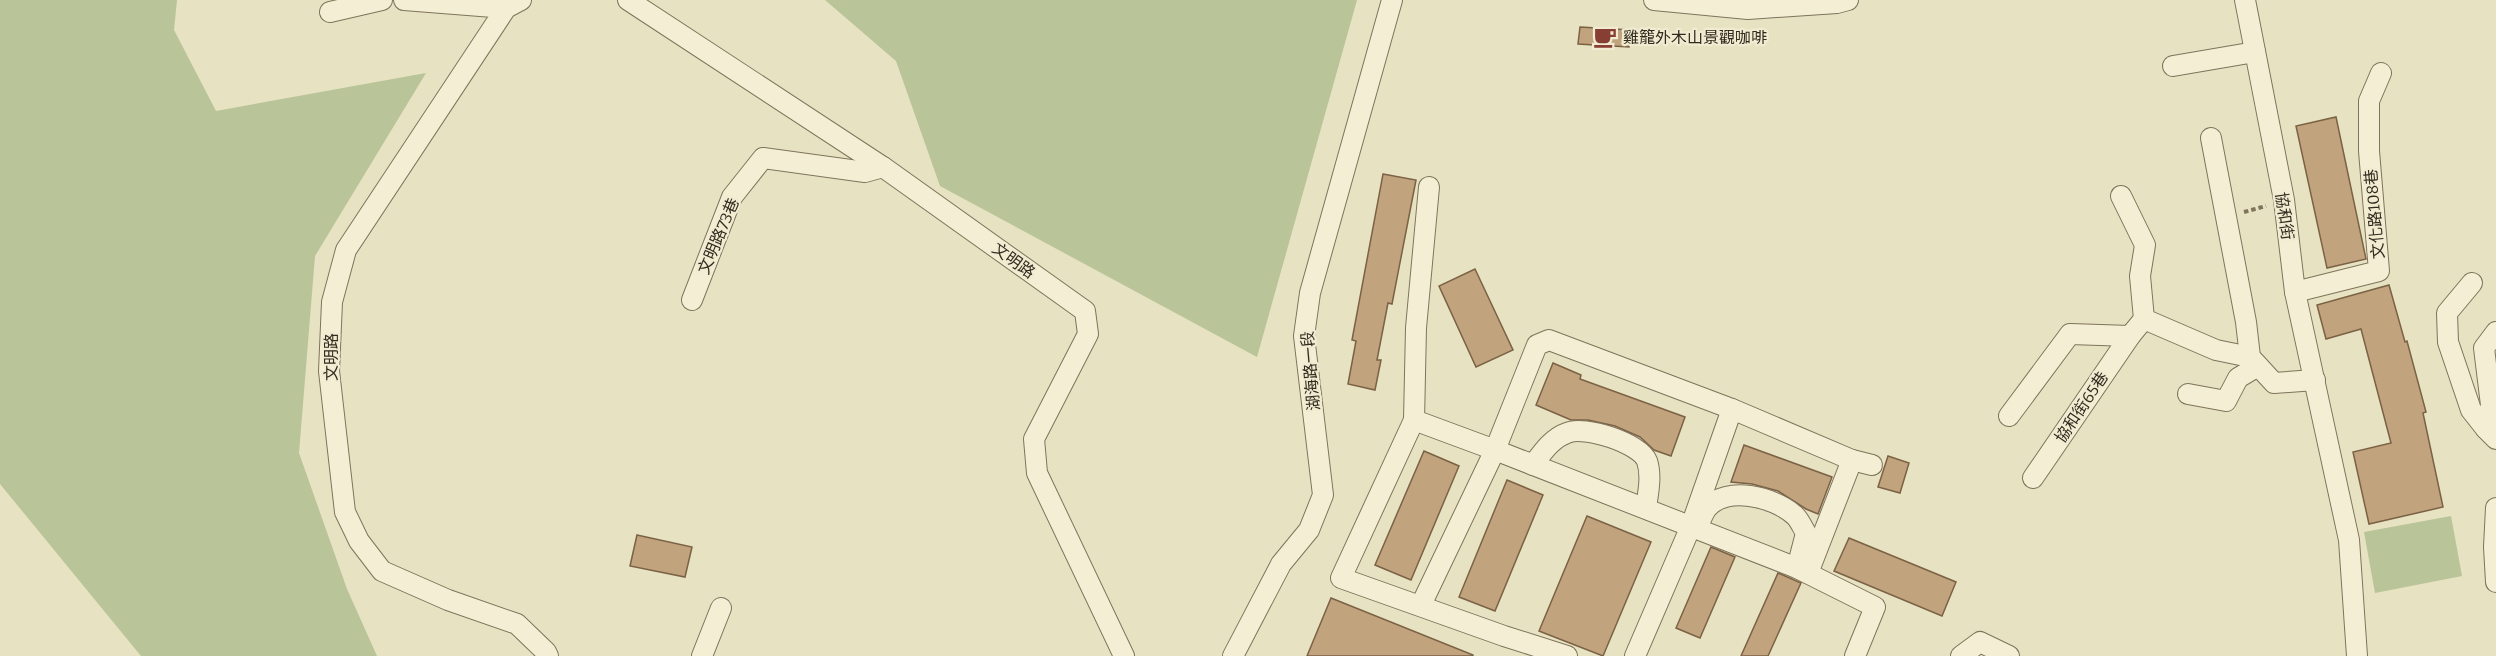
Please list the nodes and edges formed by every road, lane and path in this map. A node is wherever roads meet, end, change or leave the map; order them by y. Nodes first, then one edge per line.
1 (382, 0) edge
2 (404, 0) edge
3 (628, 0) edge
4 (1392, 0) edge
5 (1654, 0) edge
6 (1848, 0) edge
7 (2245, 0) edge
8 (513, 4) edge
9 (330, 12) dead end
10 (2255, 52) junction
11 (2173, 66) dead end
12 (2381, 73) dead end
13 (2211, 138) dead end
14 (883, 167) junction
15 (1429, 187) dead end
16 (2121, 196) dead end
17 (2284, 200) junction
18 (2226, 217) junction
19 (2472, 283) dead end
20 (2295, 292) junction
21 (692, 300) dead end
22 (2144, 319) junction
23 (2496, 332) edge
24 (2130, 336) junction
25 (2254, 361) junction
26 (2315, 380) junction
27 (2188, 394) dead end
28 (1732, 409) junction
29 (2009, 417) dead end
30 (1414, 420) junction
31 (2492, 421) edge
32 (1495, 450) junction
33 (1852, 460) junction
34 (1533, 465) junction
35 (1872, 465) dead end
36 (2033, 478) dead end
37 (1646, 508) junction
38 (2496, 508) edge
39 (1694, 527) junction
40 (1803, 570) junction
41 (2496, 582) edge
42 (1421, 605) junction
43 (721, 608) dead end
44 (548, 656) edge
45 (702, 656) edge
46 (1124, 656) edge
47 (1233, 656) edge
48 (1567, 656) edge
49 (1635, 656) edge
50 (1855, 656) edge
51 (1962, 656) edge
52 (2009, 656) edge
53 (2357, 656) edge

1 - 9 street
2 - 8 street
3 - 14 street, 文明路
4 - 47 street, 湖海路一段
5 - 6 street
7 - 10 street, 協和街
8 - 44 street, 文明路
10 - 11 street
10 - 17 street, 協和街
12 - 20 street, 文化路108巷
13 - 18 street
14 - 21 street, 文明路73巷
14 - 46 street, 文明路
15 - 30 street
16 - 22 street
17 - 18 path
17 - 20 street, 協和街
18 - 25 street
19 - 31 street
20 - 26 street, 協和街
22 - 24 street, 協和街65巷
22 - 25 street
23 - 31 street
24 - 29 street
24 - 36 street, 協和街65巷
25 - 26 street
25 - 27 street
26 - 53 street, 協和街
28 - 32 street
28 - 33 street
28 - 39 street
30 - 32 street
30 - 42 street
32 - 34 street
32 - 42 street
33 - 35 street
33 - 40 street
34 - 37 street
34 - 37 street
37 - 39 street
38 - 41 street
39 - 40 street
39 - 40 street
39 - 49 street
40 - 50 street
42 - 48 street
43 - 45 street
51 - 52 street

